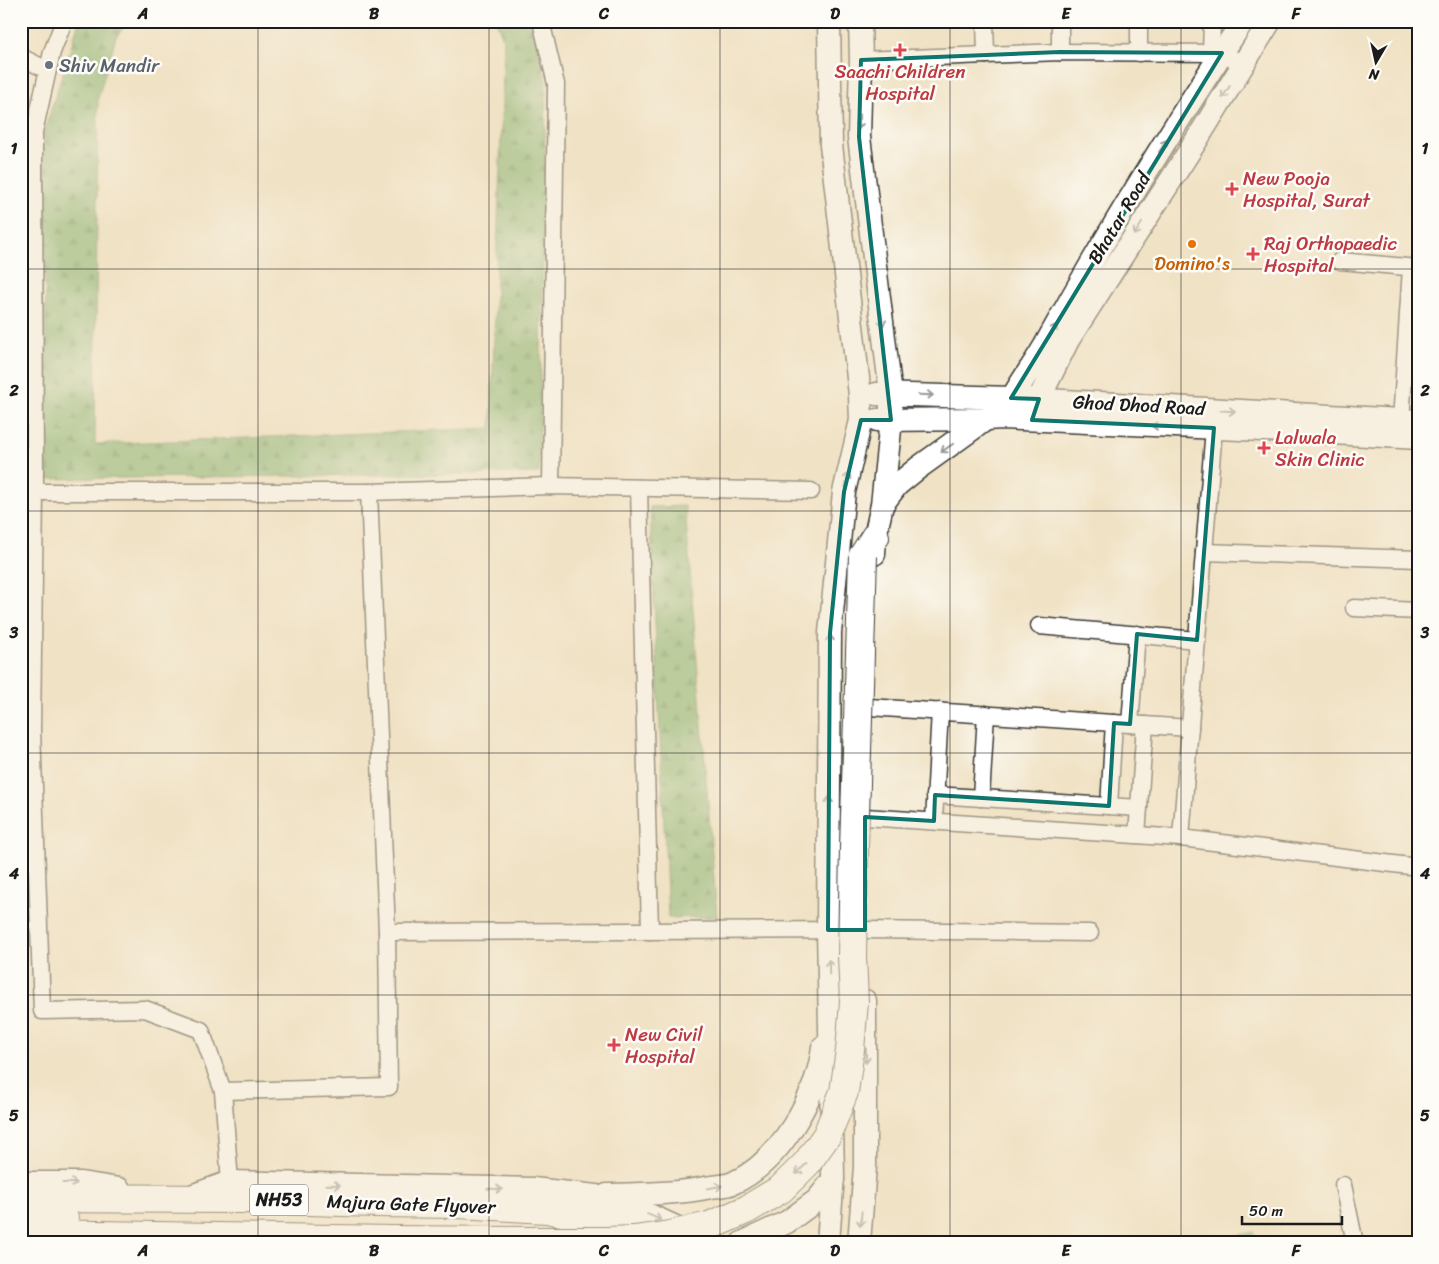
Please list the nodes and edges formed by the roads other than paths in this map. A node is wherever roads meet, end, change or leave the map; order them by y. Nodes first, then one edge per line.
1 (64, 21) edge
2 (541, 21) edge
3 (829, 21) edge
4 (860, 21) edge
5 (985, 21) edge
6 (1060, 21) edge
7 (1139, 21) edge
8 (1212, 21) edge
9 (1243, 21) edge
10 (1270, 21) edge
11 (1060, 52) junction
12 (1139, 53) junction
13 (1216, 53) junction
14 (986, 55) junction
15 (21, 57) edge
16 (861, 60) junction
17 (1243, 64) junction
18 (47, 70) junction
19 (28, 148) edge
20 (1340, 261) dead end
21 (28, 262) edge
22 (1415, 268) edge
23 (878, 289) junction
24 (848, 292) junction
25 (1052, 352) junction
26 (28, 377) edge
27 (891, 394) junction
28 (860, 395) junction
29 (962, 396) junction
30 (1081, 402) junction
31 (1036, 410) junction
32 (1000, 412) junction
33 (861, 420) junction
34 (891, 420) junction
35 (1409, 421) edge
36 (1214, 428) junction
37 (1418, 438) edge
38 (551, 486) junction
39 (639, 488) junction
40 (811, 491) dead end
41 (28, 492) edge
42 (369, 492) junction
43 (882, 505) junction
44 (869, 546) junction
45 (1204, 552) junction
46 (1418, 559) edge
47 (1354, 608) dead end
48 (1418, 611) edge
49 (1040, 626) dead end
50 (1137, 634) junction
51 (1197, 640) junction
52 (869, 707) junction
53 (940, 711) junction
54 (986, 714) junction
55 (1130, 724) junction
56 (1190, 728) junction
57 (27, 730) edge
58 (935, 795) junction
59 (981, 798) junction
60 (1109, 806) junction
61 (1139, 808) junction
62 (865, 817) junction
63 (934, 822) junction
64 (1137, 835) junction
65 (1181, 838) junction
66 (1418, 867) edge
67 (828, 930) junction
68 (865, 930) junction
69 (650, 931) junction
70 (388, 932) junction
71 (1090, 933) dead end
72 (830, 992) junction
73 (223, 1091) junction
74 (833, 1180) junction
75 (230, 1182) junction
76 (21, 1183) edge
77 (1343, 1185) dead end
78 (596, 1196) junction
79 (21, 1198) edge
80 (182, 1200) junction
81 (21, 1218) edge
82 (21, 1234) edge
83 (623, 1243) edge
84 (676, 1243) edge
85 (712, 1243) edge
86 (742, 1243) edge
87 (828, 1243) edge
88 (859, 1243) edge
89 (1356, 1243) edge

1 - 18 street
2 - 38 street
3 - 24 street
4 - 16 street
5 - 14 street
6 - 11 street
7 - 12 street
8 - 13 street
9 - 13 street, Bhatar Road
10 - 17 street
11 - 12 street
11 - 14 street
12 - 13 street
13 - 17 street
25 -> 13 street, Bhatar Road
14 - 16 street
15 - 18 street
16 -> 23 street
17 -> 25 street
18 - 19 street
19 - 21 street
20 - 22 street
21 - 26 street
22 - 35 street
23 - 24 street
23 -> 27 street
24 - 28 street
25 - 29 street
25 - 30 street
25 - 31 street
25 - 32 street, Bhatar Road
26 - 41 street
27 - 28 street, Ghod Dhod Road
27 -> 29 street, Ghod Dhod Road
27 - 34 street
28 - 33 street
29 - 32 street, Ghod Dhod Road
30 - 31 street, Ghod Dhod Road
30 -> 35 street, Ghod Dhod Road
31 - 32 street, Ghod Dhod Road
36 -> 31 street
32 - 34 street
32 -> 43 street, Bhatar Road
33 - 34 street
67 -> 33 street
34 - 43 street
36 - 37 street
36 - 45 street
38 - 39 street
38 - 42 street
39 - 40 street
39 - 69 street
41 - 42 street
41 - 57 street
42 - 70 street
43 - 44 street
44 - 52 street
44 -> 82 highway, bridge
45 - 46 street
45 - 51 street
47 - 48 street
49 - 50 street
50 - 51 street
50 - 55 street
51 - 56 street
52 - 53 street
52 - 62 street
53 - 54 street
53 - 58 street
54 - 55 street
54 - 59 street
55 - 56 street
55 - 60 street
55 - 61 street
56 - 65 street
57 - 73 street
58 - 59 street
58 - 63 street
59 - 60 street
60 - 61 street
61 - 64 street
62 - 63 street
62 - 68 street
63 - 64 street
64 - 65 street
65 - 66 street
67 - 68 street
67 - 69 street
72 -> 67 street
68 - 71 street
68 -> 88 street
69 - 70 street
70 - 73 street
72 - 74 street
78 -> 72 street
73 - 75 street
74 - 86 street
74 - 87 street
75 -> 78 street
75 - 80 street
76 -> 80 street
77 - 89 street
78 -> 85 street
79 - 80 highway, Majura Gate Flyover / NH53
80 - 84 highway, Majura Gate Flyover / NH53, bridge
81 - 83 highway, Majura Gate Flyover, bridge

